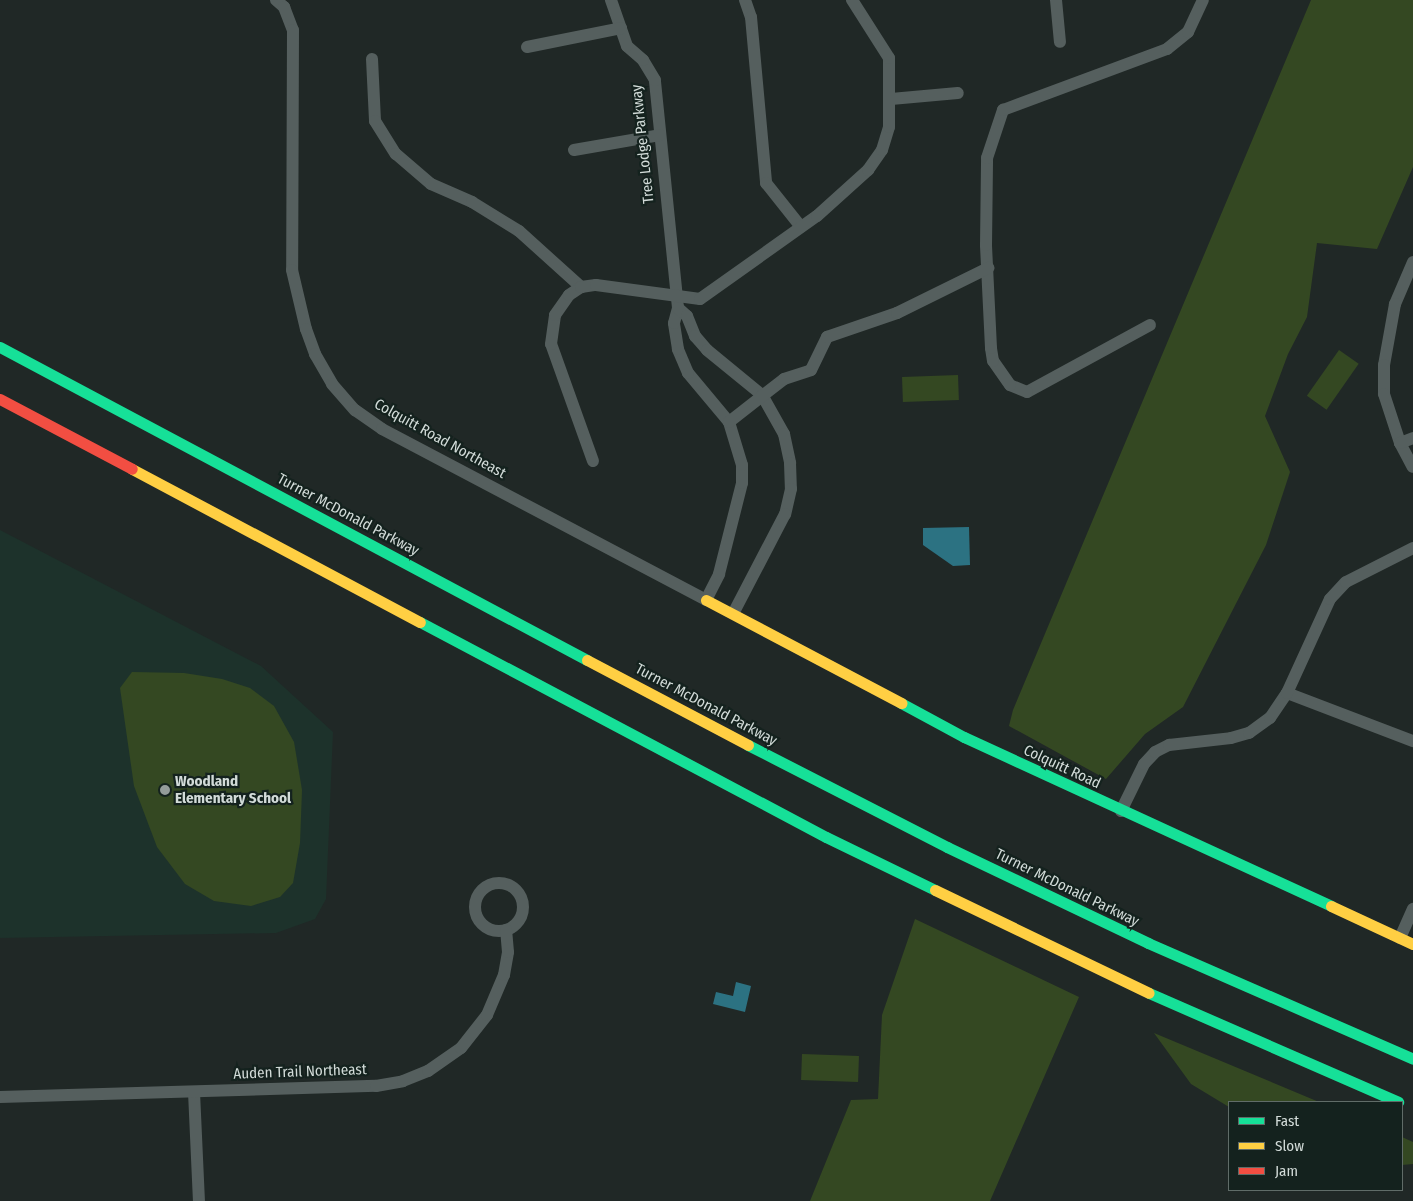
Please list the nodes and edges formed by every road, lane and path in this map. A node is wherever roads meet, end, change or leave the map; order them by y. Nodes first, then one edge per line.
1 (276, 0) edge
2 (611, 0) edge
3 (745, 0) edge
4 (852, 0) edge
5 (1056, 0) edge
6 (1203, 0) edge
7 (621, 28) junction
8 (1060, 42) dead end
9 (527, 47) dead end
10 (372, 59) dead end
11 (958, 93) dead end
12 (891, 99) junction
13 (660, 135) junction
14 (574, 150) dead end
15 (801, 227) junction
16 (1413, 262) edge
17 (988, 268) junction
18 (581, 287) junction
19 (676, 302) junction
20 (1150, 325) dead end
21 (0, 347) edge
22 (762, 395) junction
23 (0, 399) edge
24 (729, 422) junction
25 (1413, 438) edge
26 (1400, 444) junction
27 (593, 461) dead end
28 (1413, 467) edge
29 (1413, 548) edge
30 (706, 600) junction
31 (734, 612) junction
32 (1287, 693) junction
33 (1413, 741) edge
34 (1121, 811) junction
35 (1413, 909) edge
36 (506, 930) dead end
37 (1400, 938) junction
38 (1413, 944) edge
39 (1413, 1059) edge
40 (194, 1092) junction
41 (0, 1097) edge
42 (1395, 1101) edge
43 (199, 1201) edge

1 - 30 street, Colquitt Road Northeast
2 - 7 street, Tree Lodge Parkway
3 - 15 street
4 - 12 street
5 - 8 street
6 - 17 street
7 - 9 street
7 - 13 street, Tree Lodge Parkway
10 - 18 street
11 - 12 street
12 - 15 street
13 - 14 street
13 - 19 street, Tree Lodge Parkway
15 - 19 street
16 - 26 street
17 - 20 street
17 - 22 street
18 - 19 street
18 - 27 street
19 - 22 street
19 - 24 street, Tree Lodge Parkway
21 - 39 main road, Turner McDonald Parkway
22 - 24 street
22 - 31 street
23 - 42 main road
24 - 30 street
25 - 26 street
26 - 28 street
29 - 32 street
30 - 31 main road, Colquitt Road
31 - 34 main road, Colquitt Road
32 - 33 street
32 - 34 street
34 - 37 main road, Colquitt Road
35 - 37 street
36 - 40 street, Auden Trail Northeast
37 - 38 main road, Colquitt Road
40 - 41 street, Auden Trail Northeast
40 - 43 street

